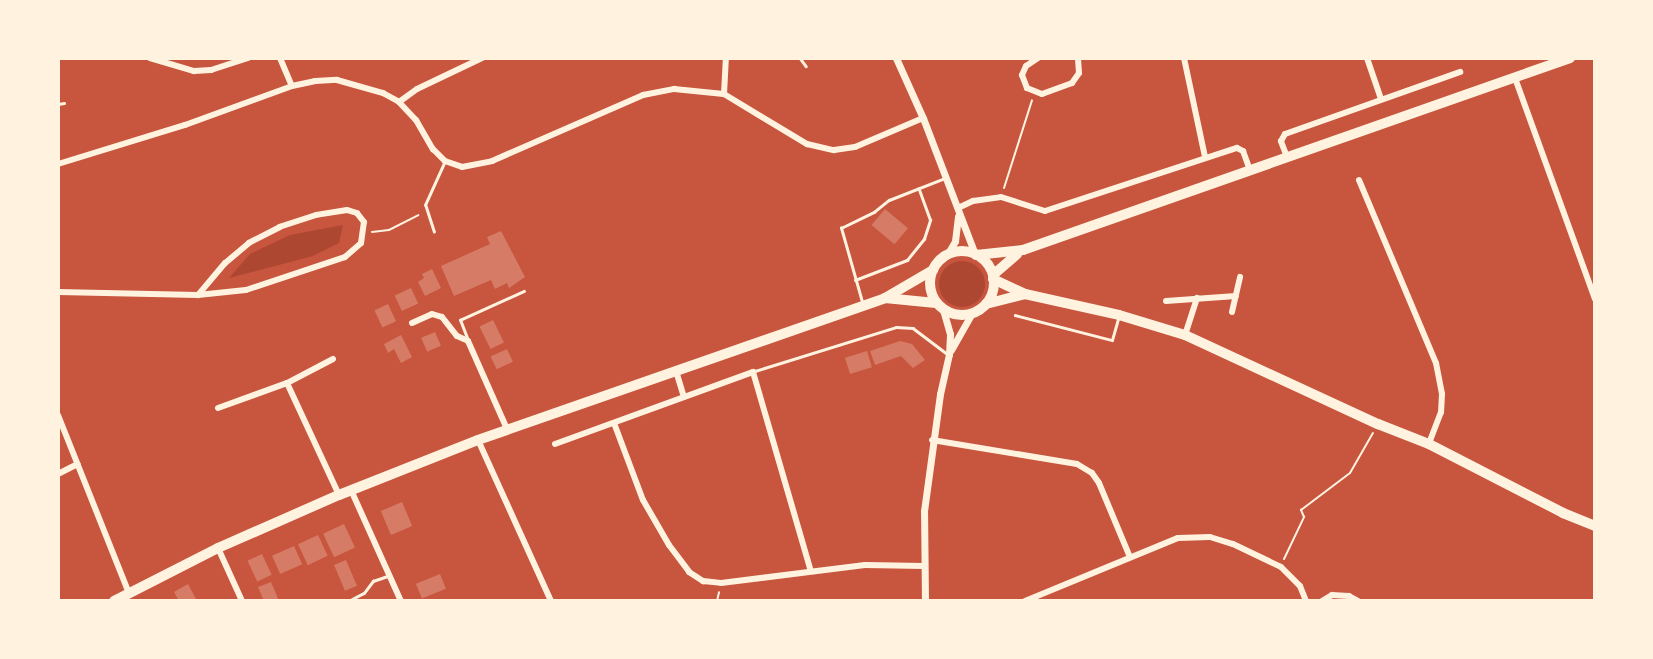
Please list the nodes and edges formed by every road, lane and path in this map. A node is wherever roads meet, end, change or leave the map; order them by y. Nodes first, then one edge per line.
1 (149, 58) edge
2 (248, 58) edge
3 (280, 58) edge
4 (482, 58) edge
5 (726, 58) edge
6 (800, 58) edge
7 (896, 58) edge
8 (1038, 58) edge
9 (1078, 58) edge
10 (1184, 58) edge
11 (1367, 58) edge
12 (1570, 58) edge
13 (806, 66) dead end
14 (1460, 72) dead end
15 (1515, 78) junction
16 (292, 86) junction
17 (1034, 92) junction
18 (724, 94) junction
19 (1381, 99) junction
20 (399, 102) junction
21 (64, 103) dead end
22 (58, 104) edge
23 (923, 118) junction
24 (1205, 157) junction
25 (1287, 157) junction
26 (445, 161) junction
27 (58, 164) edge
28 (1250, 170) junction
29 (946, 177) junction
30 (1359, 180) dead end
31 (919, 189) junction
32 (1001, 197) junction
33 (958, 208) junction
34 (425, 212) junction
35 (434, 232) dead end
36 (364, 233) junction
37 (1023, 250) junction
38 (947, 255) junction
39 (975, 255) junction
40 (933, 270) junction
41 (993, 277) junction
42 (1240, 277) dead end
43 (855, 280) junction
44 (524, 291) dead end
45 (58, 292) edge
46 (1026, 294) junction
47 (198, 295) junction
48 (1236, 296) junction
49 (885, 298) junction
50 (1197, 298) junction
51 (1595, 299) edge
52 (1166, 301) dead end
53 (986, 304) junction
54 (863, 305) junction
55 (940, 306) junction
56 (1232, 312) dead end
57 (972, 313) junction
58 (1015, 315) dead end
59 (1119, 315) junction
60 (412, 323) dead end
61 (1185, 335) junction
62 (468, 341) junction
63 (949, 354) junction
64 (332, 359) dead end
65 (676, 371) junction
66 (753, 372) junction
67 (287, 383) junction
68 (684, 397) junction
69 (218, 408) dead end
70 (58, 415) edge
71 (614, 423) junction
72 (1378, 424) junction
73 (507, 429) junction
74 (478, 440) junction
75 (932, 440) junction
76 (555, 444) dead end
77 (1429, 444) junction
78 (78, 464) junction
79 (58, 474) edge
80 (351, 490) junction
81 (339, 495) junction
82 (1595, 526) edge
83 (218, 548) junction
84 (1130, 557) junction
85 (924, 566) junction
86 (1281, 566) junction
87 (811, 571) junction
88 (390, 575) junction
89 (129, 593) junction
90 (352, 599) dead end
91 (114, 601) edge
92 (242, 601) edge
93 (401, 601) edge
94 (551, 601) edge
95 (925, 601) edge
96 (1025, 601) edge
97 (1306, 601) edge
98 (1322, 601) edge
99 (1358, 601) edge

1 - 2 street
3 - 16 street
4 - 20 street
5 - 18 street
6 - 13 lane
7 - 23 street
8 - 17 street
9 - 17 street
10 - 24 street
11 - 19 street
12 - 15 main road
14 - 19 street
15 - 25 main road
15 - 51 street
16 - 20 street
16 - 27 street
17 - 32 path
18 - 23 street
18 - 26 street
19 - 25 street
20 - 26 street
21 - 22 lane
23 - 29 street
24 - 28 street
24 - 32 street
25 - 28 main road
26 - 34 lane
28 - 37 main road
29 - 31 lane
29 - 33 street
30 - 77 street
31 - 43 lane
31 - 43 lane
32 - 33 street
33 - 38 street
33 - 39 street
34 - 35 lane
34 - 36 path
36 - 47 street
36 - 47 street
37 - 39 main road
37 - 41 main road
38 - 39 main road
38 - 40 main road
39 - 41 main road
40 - 49 main road
40 - 55 main road
41 - 46 main road
41 - 53 main road
42 - 48 street
43 - 54 lane
44 - 62 lane
45 - 47 street
46 - 53 main road
46 - 59 main road
48 - 50 street
48 - 56 street
49 - 54 main road
49 - 55 main road
50 - 52 street
50 - 61 street
53 - 57 main road
54 - 65 main road
55 - 57 main road
55 - 63 street
57 - 63 street
58 - 59 lane
59 - 61 main road
60 - 62 street
61 - 72 main road
62 - 73 street
63 - 66 lane
63 - 75 street
64 - 67 street
65 - 68 street
65 - 73 main road
66 - 68 street
66 - 87 street
67 - 69 street
67 - 81 street
68 - 71 street
70 - 78 street
71 - 76 street
71 - 87 street
72 - 77 main road
72 - 86 path
73 - 74 main road
74 - 80 main road
74 - 94 street
75 - 84 street
75 - 85 street
77 - 82 main road
78 - 79 street
78 - 89 street
80 - 81 main road
80 - 88 street
81 - 83 main road
83 - 89 main road
83 - 92 street
84 - 86 street
84 - 96 street
85 - 87 street
85 - 95 street
86 - 97 street
88 - 90 lane
88 - 93 street
89 - 91 main road
98 - 99 street

